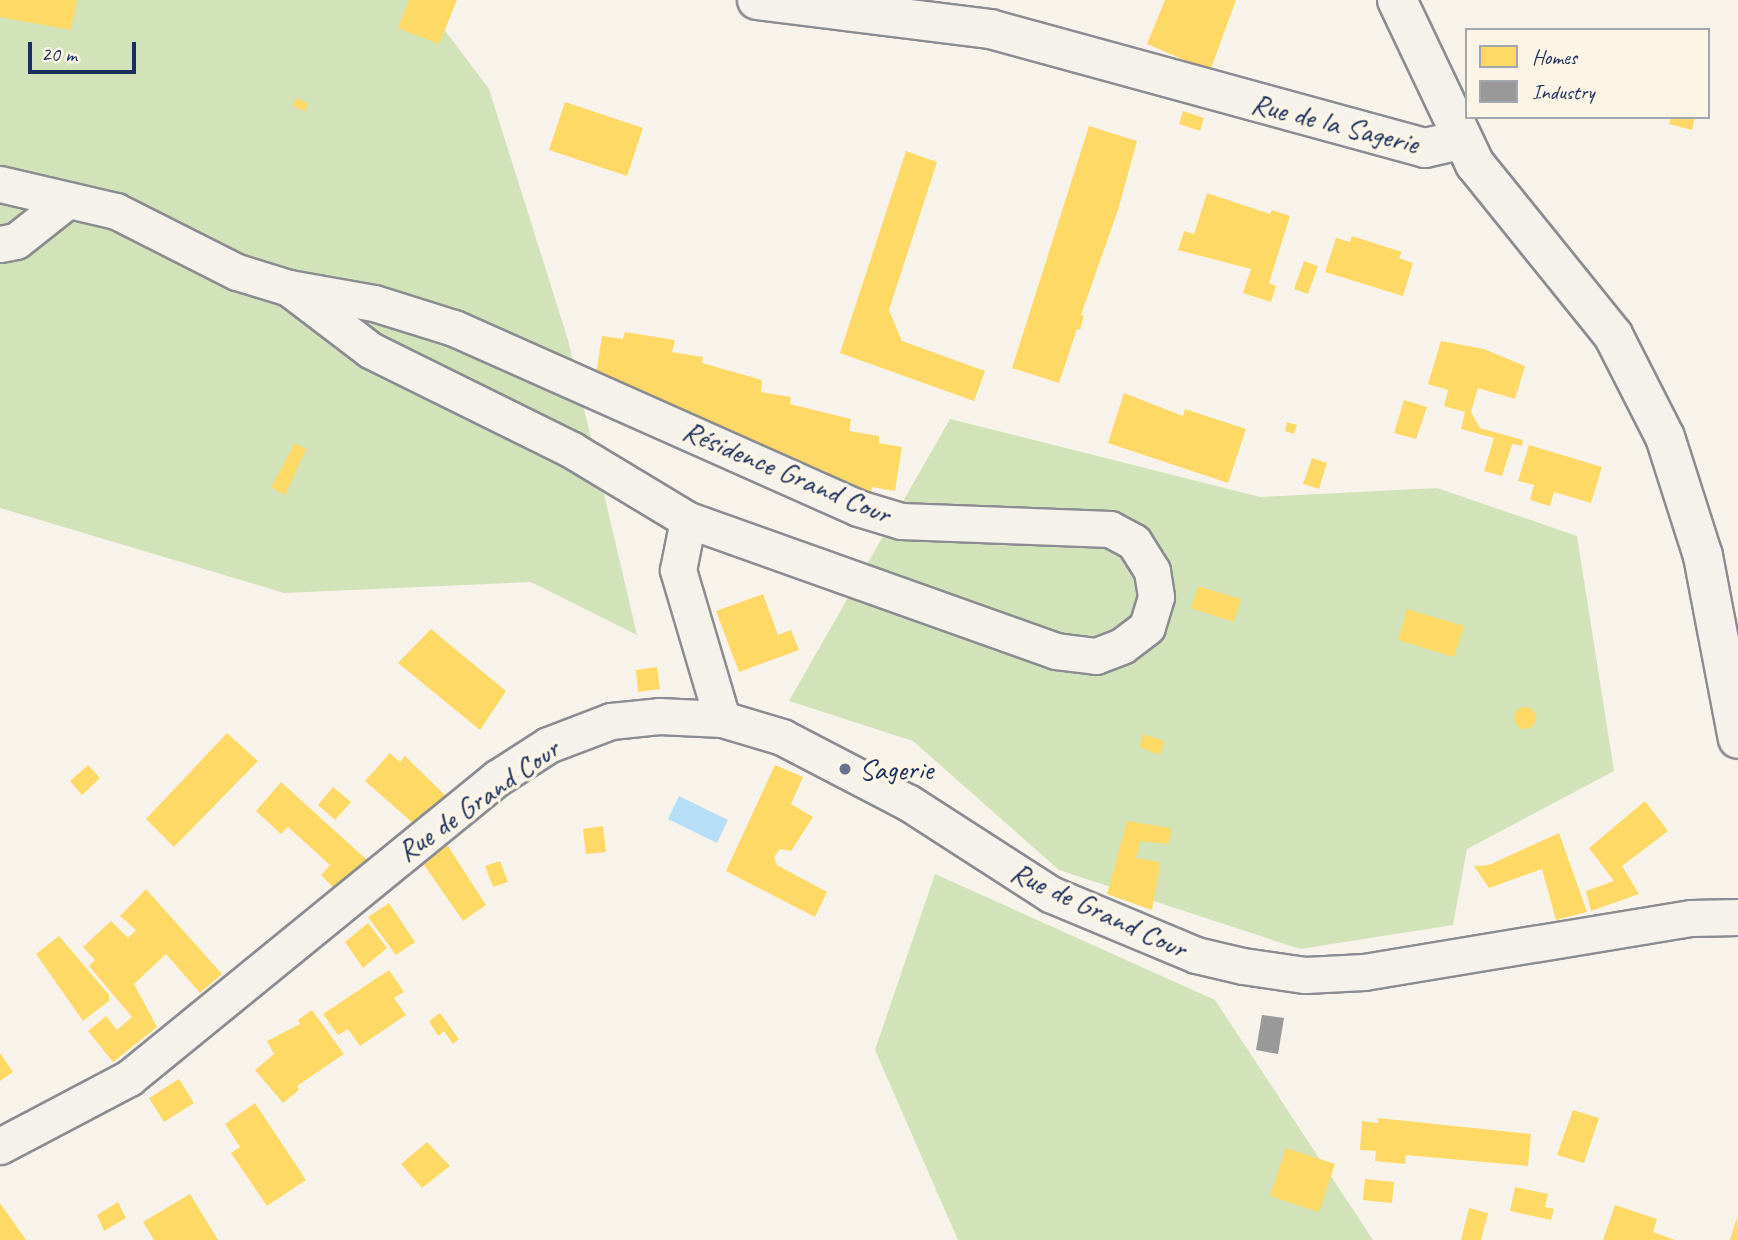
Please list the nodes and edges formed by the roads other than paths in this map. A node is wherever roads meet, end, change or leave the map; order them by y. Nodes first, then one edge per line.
1 (757, 0) edge
2 (1397, 0) edge
3 (1461, 140) junction
4 (0, 184) edge
5 (68, 200) junction
6 (0, 244) edge
7 (289, 288) junction
8 (688, 520) junction
9 (722, 719) junction
10 (1738, 739) edge
11 (1738, 917) edge
12 (0, 1146) edge

1 - 3 street, Rue de la Sagerie
2 - 3 street
3 - 10 street, Rue de la Sagerie
4 - 5 street, Résidence Grand Cour
5 - 6 street
5 - 7 street, Résidence Grand Cour
7 - 8 street, Résidence Grand Cour
7 - 8 street, Résidence Grand Cour
8 - 9 street
9 - 11 street, Rue de Grand Cour
9 - 12 street, Rue de Grand Cour

